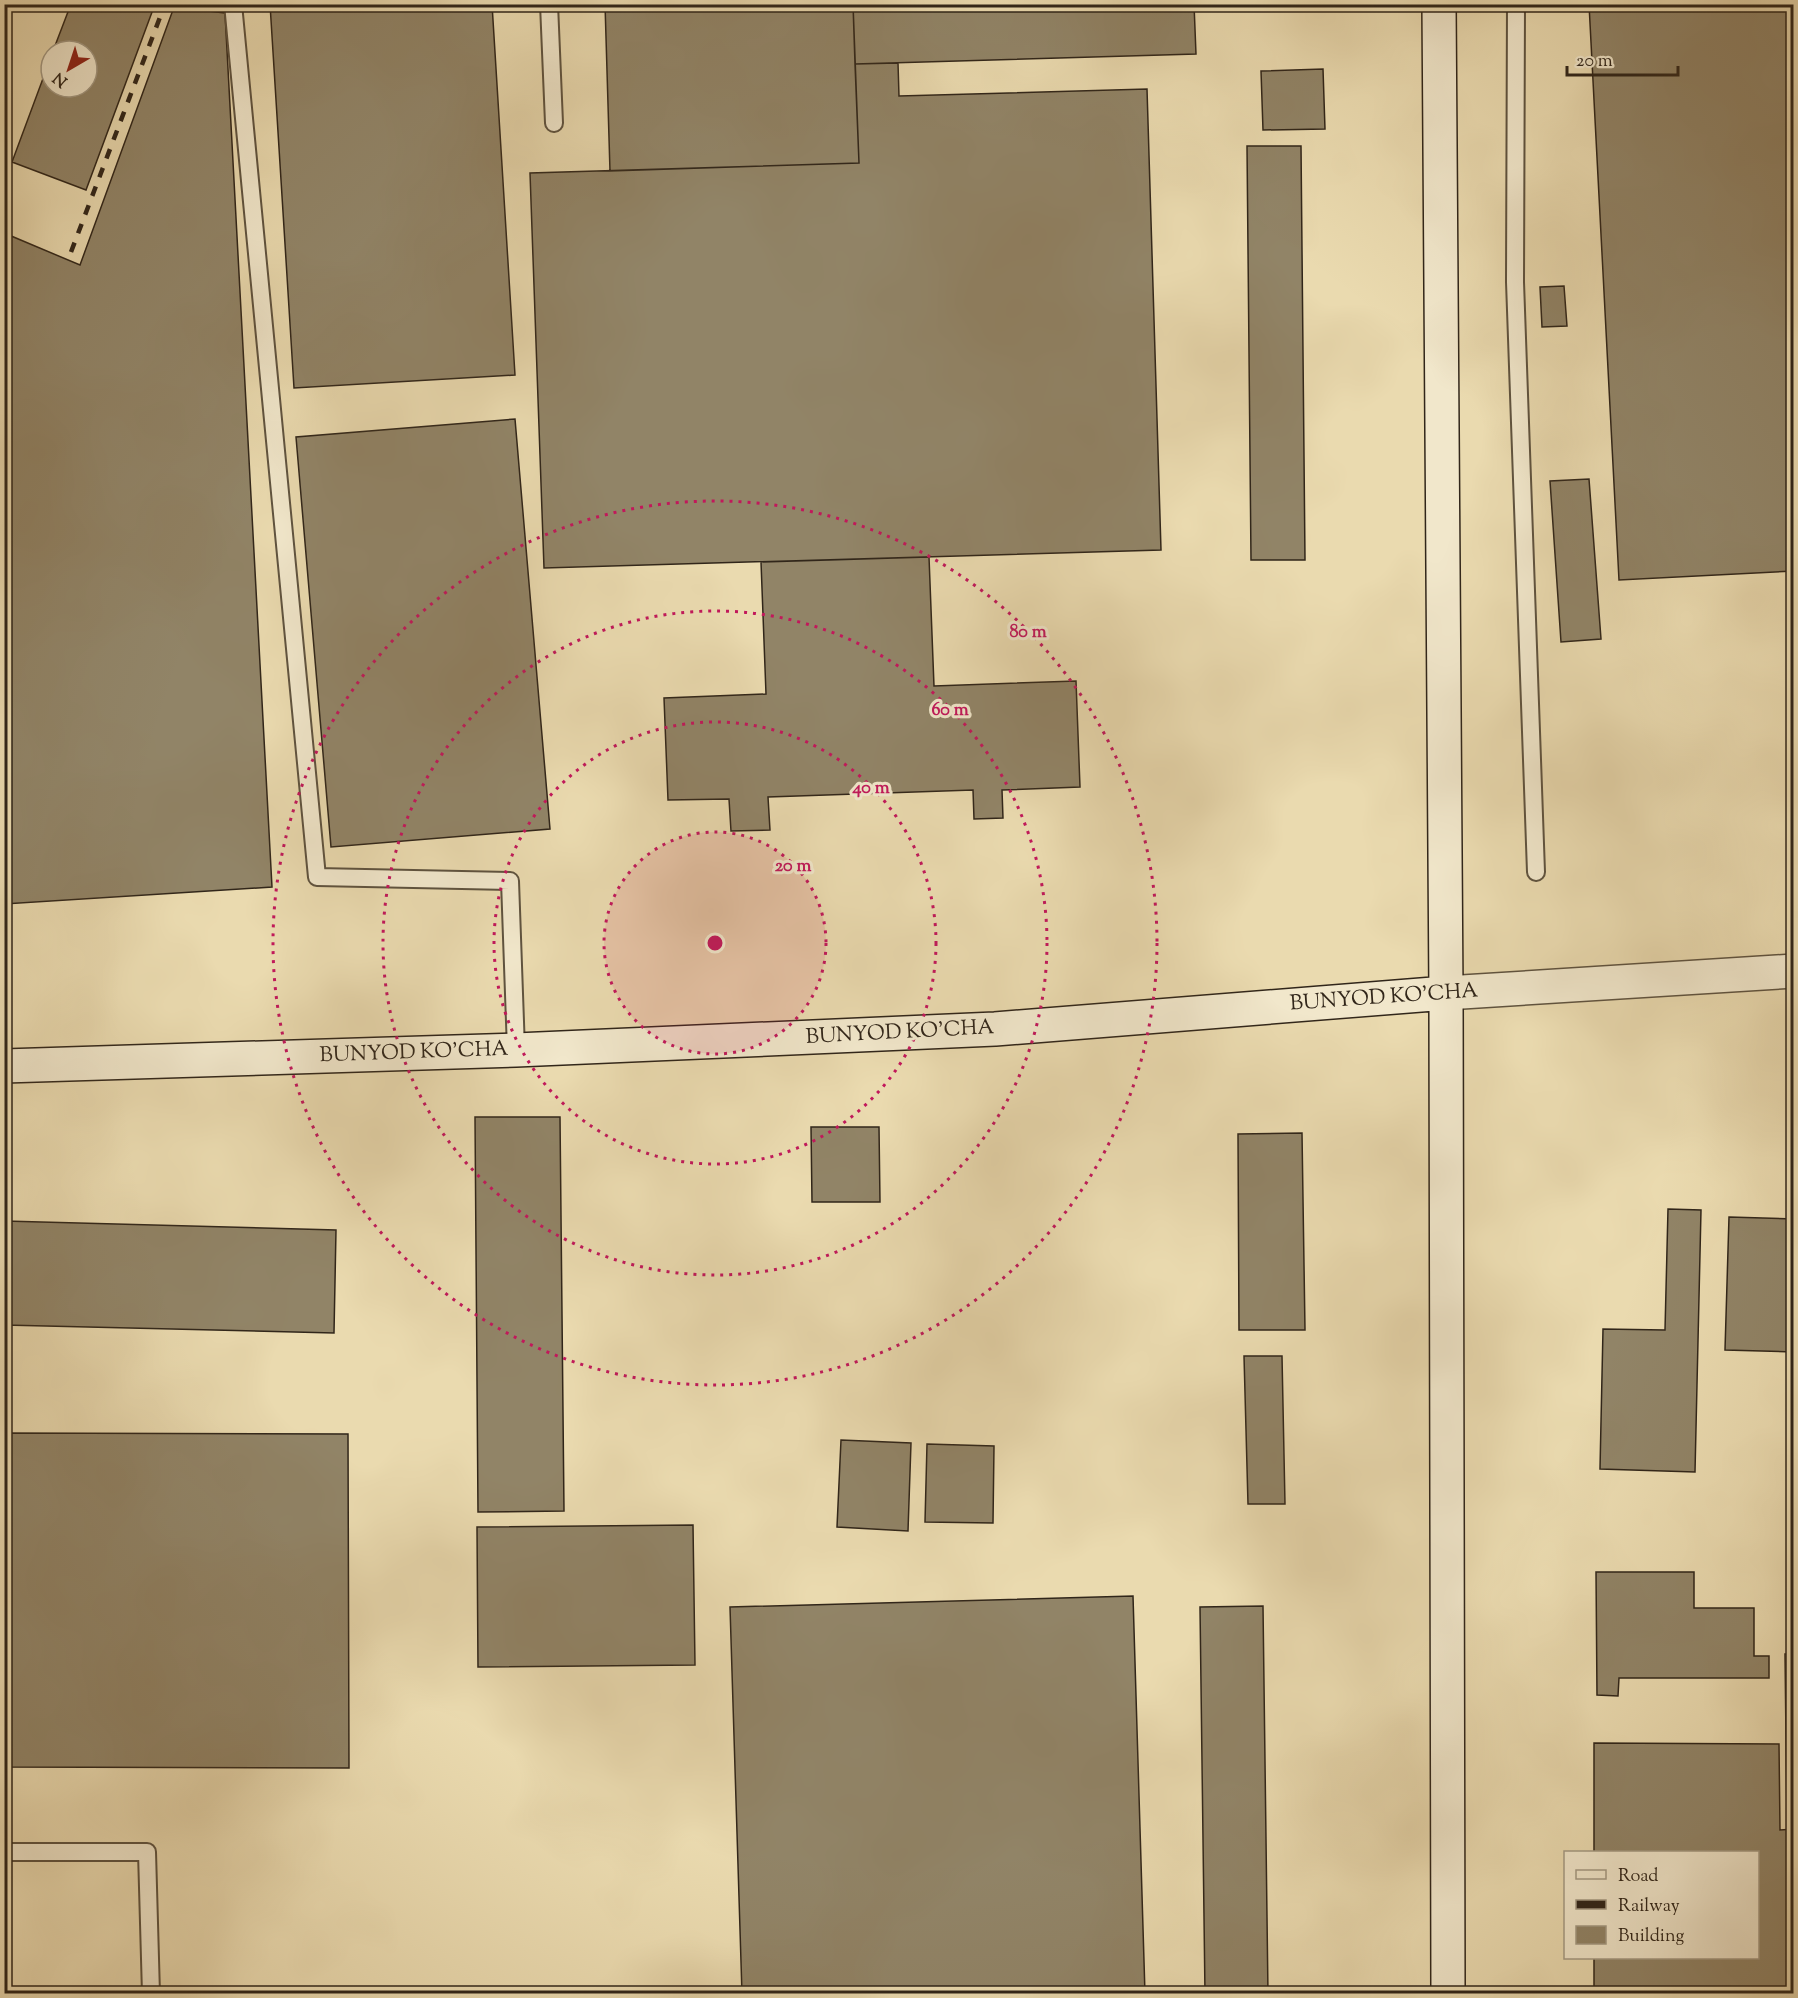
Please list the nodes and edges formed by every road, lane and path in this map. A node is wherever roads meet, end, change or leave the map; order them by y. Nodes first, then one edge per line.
1 (233, 4) edge
2 (549, 4) edge
3 (1439, 4) edge
4 (1516, 4) edge
5 (554, 123) dead end
6 (1536, 872) dead end
7 (1794, 971) edge
8 (1446, 993) junction
9 (516, 1050) junction
10 (4, 1066) edge
11 (4, 1852) edge
12 (151, 1994) edge
13 (1448, 1994) edge

1 - 9 lane
2 - 5 lane
3 - 8 street
4 - 6 lane
7 - 8 street, BUNYOD KO'CHA
8 - 9 street, BUNYOD KO'CHA
8 - 13 street
9 - 10 street, BUNYOD KO'CHA
11 - 12 lane

